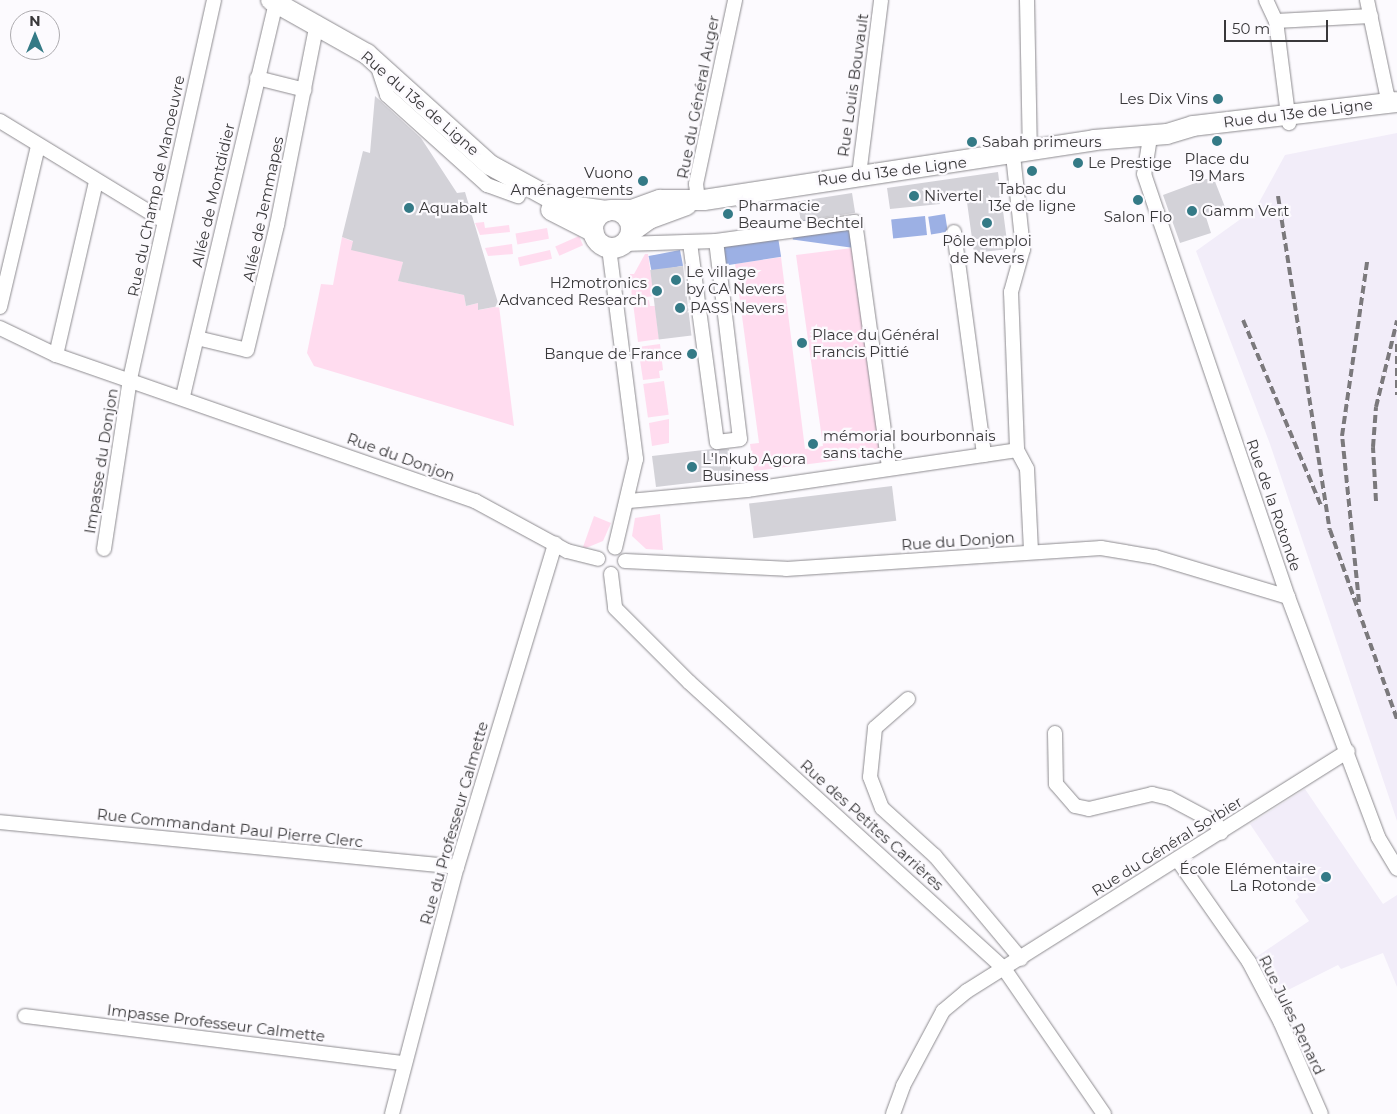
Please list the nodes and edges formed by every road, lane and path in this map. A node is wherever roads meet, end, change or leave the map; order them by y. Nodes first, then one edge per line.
1 (214, 0) edge
2 (735, 0) edge
3 (881, 0) edge
4 (1027, 0) edge
5 (1266, 0) edge
6 (1367, 0) edge
7 (273, 1) edge
8 (1371, 16) junction
9 (1276, 20) junction
10 (317, 23) junction
11 (377, 64) junction
12 (257, 78) junction
13 (305, 90) junction
14 (1396, 105) edge
15 (1287, 111) junction
16 (0, 121) edge
17 (1257, 123) junction
18 (1081, 144) junction
19 (1149, 144) junction
20 (38, 146) junction
21 (1022, 153) junction
22 (490, 165) junction
23 (859, 175) junction
24 (96, 182) junction
25 (518, 196) junction
26 (701, 200) junction
27 (609, 211) junction
28 (164, 221) junction
29 (594, 232) junction
30 (954, 232) dead end
31 (716, 241) junction
32 (621, 243) junction
33 (690, 243) junction
34 (4, 274) edge
35 (0, 307) edge
36 (0, 328) edge
37 (197, 338) junction
38 (56, 355) junction
39 (130, 379) junction
40 (185, 397) junction
41 (1017, 450) junction
42 (984, 455) junction
43 (889, 468) junction
44 (629, 501) junction
45 (555, 544) junction
46 (615, 548) junction
47 (104, 549) dead end
48 (1031, 552) junction
49 (598, 559) junction
50 (625, 561) junction
51 (611, 574) junction
52 (1288, 597) junction
53 (908, 699) dead end
54 (1055, 732) dead end
55 (1348, 750) junction
56 (0, 822) edge
57 (1221, 833) junction
58 (1177, 860) junction
59 (457, 867) junction
60 (1397, 869) edge
61 (1021, 959) junction
62 (1005, 970) junction
63 (25, 1016) dead end
64 (402, 1063) junction
65 (392, 1114) edge
66 (893, 1114) edge
67 (1104, 1114) edge
68 (1321, 1114) edge

1 - 28 street, Rue du Champ de Manoeuvre
2 - 26 street, Rue du Général Auger
3 - 23 street, Rue Louis Bouvault
4 - 21 street
5 - 9 street
6 - 8 street
7 - 10 main road, Rue du 13e de Ligne
7 - 12 street, Allée de Montdidier
8 - 9 street
8 - 14 street
9 - 15 street
10 - 11 main road, Rue du 13e de Ligne
10 - 13 street, Allée de Jemmapes
11 - 22 main road, Rue du 13e de Ligne
11 - 25 street
12 - 13 street
12 - 37 street, Allée de Montdidier
13 - 37 street, Allée de Jemmapes
14 - 15 main road, Rue du 13e de Ligne
15 - 17 main road, Rue du 13e de Ligne
16 - 20 street
17 - 18 main road, Rue du 13e de Ligne
17 - 19 main road, Rue du 13e de Ligne
18 - 19 main road, Rue du 13e de Ligne
18 - 21 main road, Rue du 13e de Ligne
19 - 52 street, Rue de la Rotonde
20 - 24 street
20 - 34 street
21 - 23 main road, Rue du 13e de Ligne
21 - 41 street
22 - 25 main road, Rue du 13e de Ligne
22 - 27 main road, Rue du 13e de Ligne
23 - 26 main road, Rue du 13e de Ligne
24 - 28 street
24 - 38 street
25 - 29 main road, Rue du 13e de Ligne
26 - 27 main road, Rue du 13e de Ligne
26 - 32 main road, Rue du 13e de Ligne
27 - 29 main road
27 - 32 main road
28 - 39 street, Rue du Champ de Manoeuvre
29 - 32 main road
30 - 42 street
31 - 33 street
31 - 33 street
31 - 43 street
32 - 33 street
32 - 44 street
34 - 35 street
36 - 38 street, Rue du Donjon
37 - 40 street, Allée de Montdidier
38 - 39 street, Rue du Donjon
39 - 40 street, Rue du Donjon
39 - 47 street, Impasse du Donjon
40 - 45 street, Rue du Donjon
41 - 42 street
41 - 48 street
42 - 43 street
43 - 44 street
44 - 46 street
45 - 49 street, Rue du Donjon
45 - 59 street, Rue du Professeur Calmette
46 - 49 street
46 - 50 street
48 - 50 street, Rue du Donjon
48 - 52 street, Rue du Donjon
49 - 51 street
50 - 51 street
51 - 62 street, Rue des Petites Carrières
52 - 55 street, Rue de la Rotonde
53 - 61 street
54 - 57 street
55 - 57 street, Rue du Général Sorbier
55 - 60 street, Rue de la Rotonde
56 - 59 street, Rue Commandant Paul Pierre Clerc
57 - 58 street, Rue du Général Sorbier
58 - 61 street, Rue du Général Sorbier
58 - 68 street, Rue Jules Renard
59 - 64 street, Rue du Professeur Calmette
61 - 62 street, Rue du Général Sorbier
62 - 66 street, Rue du Général Sorbier
62 - 67 street, Rue des Petites Carrières
63 - 64 street, Impasse Professeur Calmette
64 - 65 street, Rue du Professeur Calmette

